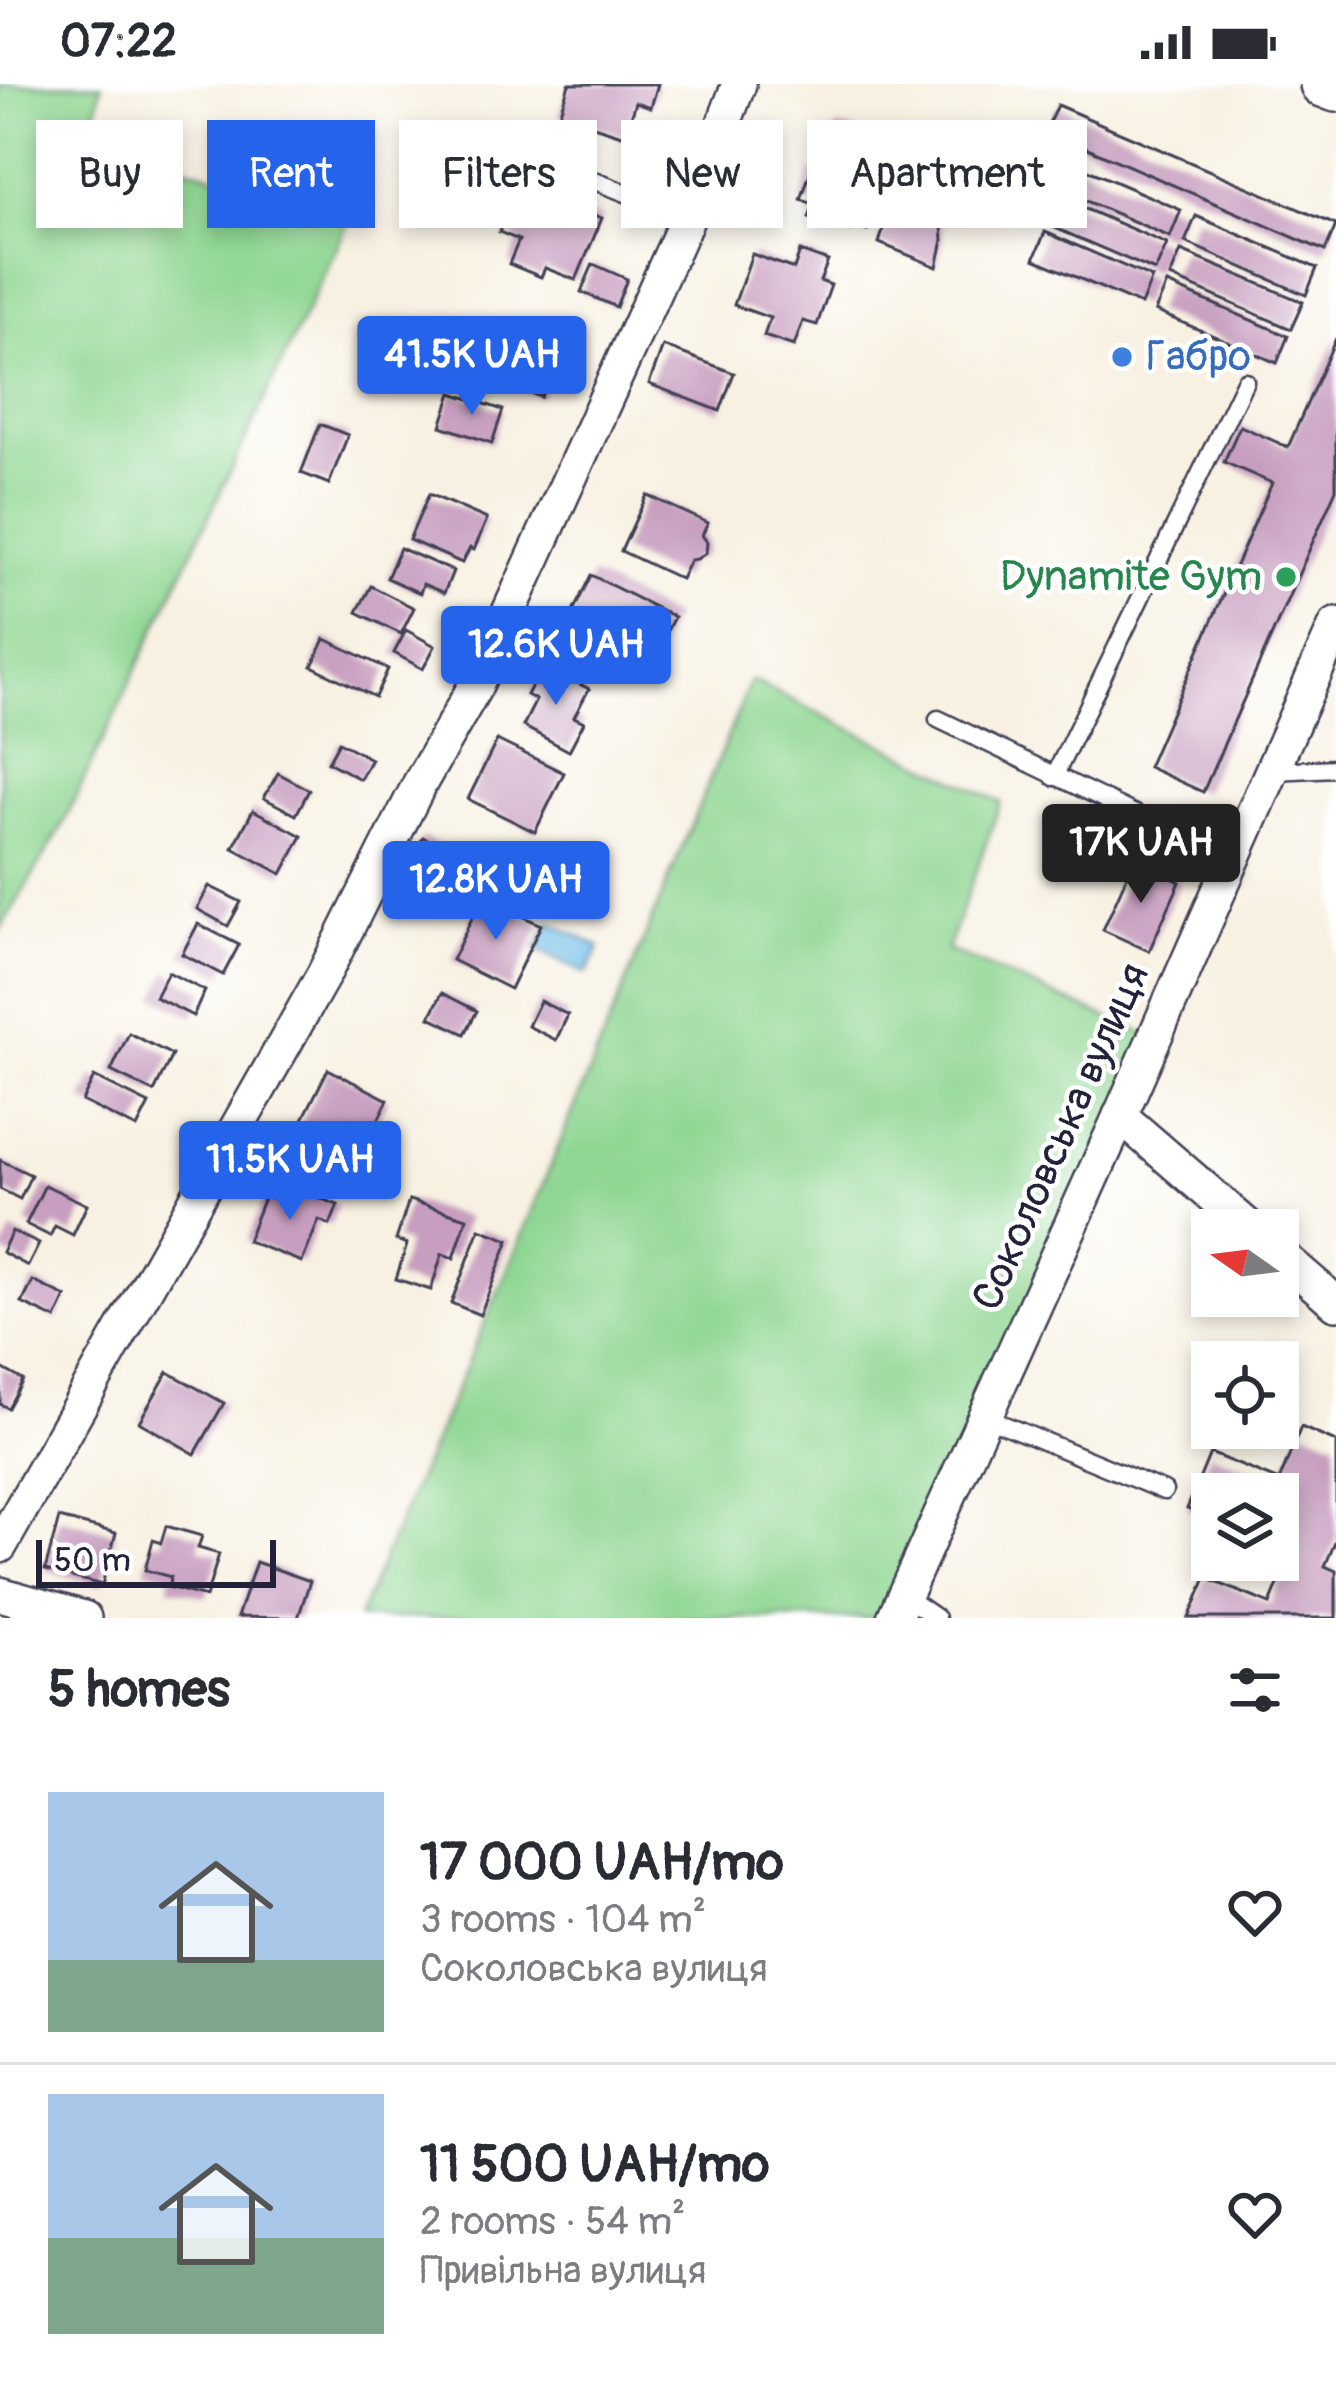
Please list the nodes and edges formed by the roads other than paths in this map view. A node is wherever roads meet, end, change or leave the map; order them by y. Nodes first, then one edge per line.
1 (739, 84) edge
2 (1323, 84) edge
3 (1336, 89) edge
4 (725, 120) edge
5 (683, 228) edge
6 (1245, 381) dead end
7 (1336, 625) edge
8 (938, 719) dead end
9 (1336, 768) edge
10 (1271, 771) junction
11 (1054, 776) junction
12 (1232, 861) junction
13 (1120, 1116) junction
14 (1228, 1209) edge
15 (1299, 1271) edge
16 (1336, 1303) edge
17 (985, 1417) junction
18 (1164, 1491) dead end
19 (0, 1546) edge
20 (0, 1594) edge
21 (899, 1607) edge
22 (84, 1618) edge
23 (936, 1618) edge

1 - 4 street
2 - 3 street
5 - 19 street
6 - 11 lane
7 - 10 street, Соколовська вулиця
8 - 11 lane
9 - 10 lane
10 - 12 street, Соколовська вулиця
11 - 12 lane
12 - 13 street, Соколовська вулиця
13 - 14 street
13 - 17 street, Соколовська вулиця
15 - 16 street
17 - 18 lane
17 - 21 street, Соколовська вулиця
20 - 22 street
21 - 23 lane

